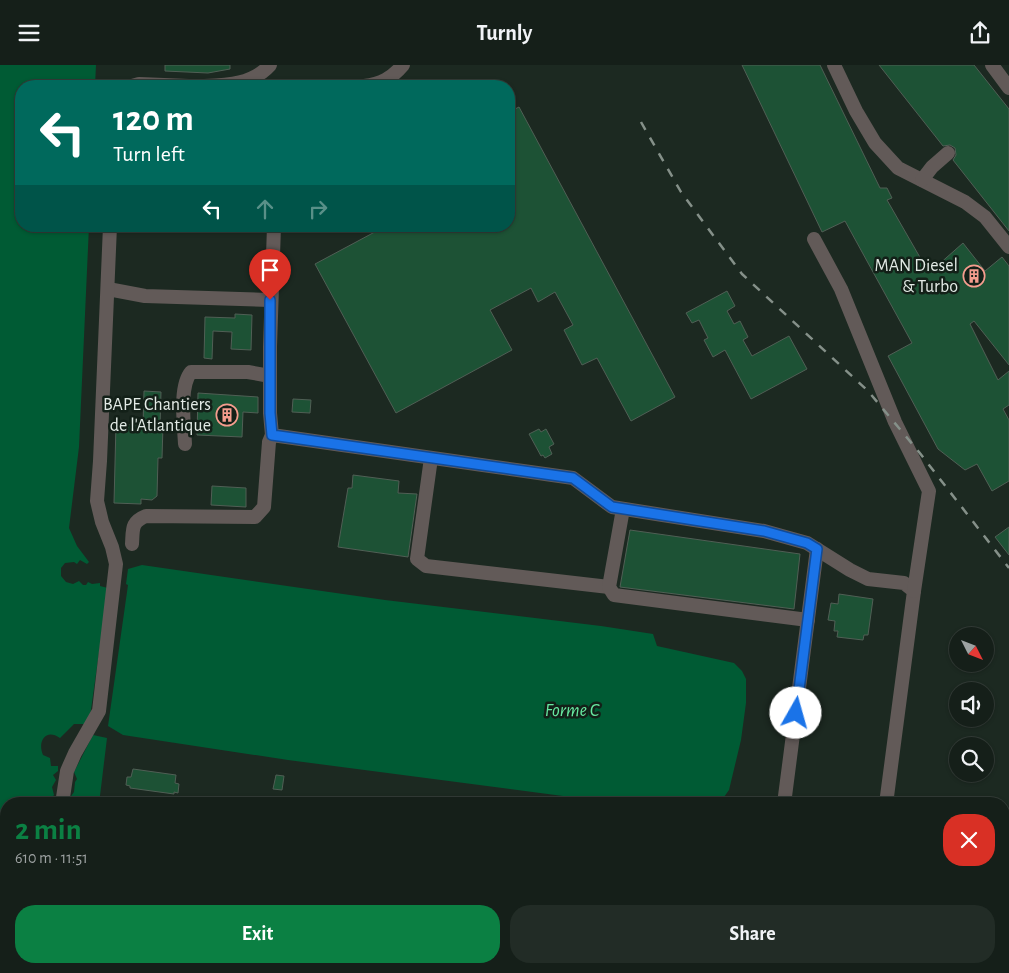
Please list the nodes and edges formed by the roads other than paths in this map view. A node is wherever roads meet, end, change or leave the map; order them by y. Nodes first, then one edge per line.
1 (270, 65) edge
2 (403, 65) edge
3 (834, 65) edge
4 (992, 65) edge
5 (246, 80) edge
6 (385, 80) edge
7 (1009, 87) edge
8 (948, 153) dead end
9 (922, 180) junction
10 (110, 232) edge
11 (274, 232) edge
12 (814, 239) dead end
13 (1009, 247) edge
14 (108, 289) junction
15 (270, 300) junction
16 (270, 375) junction
17 (272, 435) junction
18 (185, 444) dead end
19 (431, 458) junction
20 (623, 509) junction
21 (132, 544) dead end
22 (817, 549) junction
23 (609, 587) junction
24 (914, 591) junction
25 (808, 620) junction
26 (63, 797) edge
27 (785, 797) edge
28 (887, 797) edge

1 - 5 street
2 - 6 street
3 - 9 street
4 - 7 street
8 - 9 street
9 - 13 street
10 - 14 street
11 - 15 street
12 - 24 street
14 - 15 street
14 - 26 street
15 - 16 street
16 - 17 street
16 - 18 street
17 - 19 street
17 - 21 street
19 - 20 street
19 - 23 street
20 - 22 street
20 - 23 street
22 - 24 street
22 - 25 street
23 - 25 street
24 - 28 street
25 - 27 street

